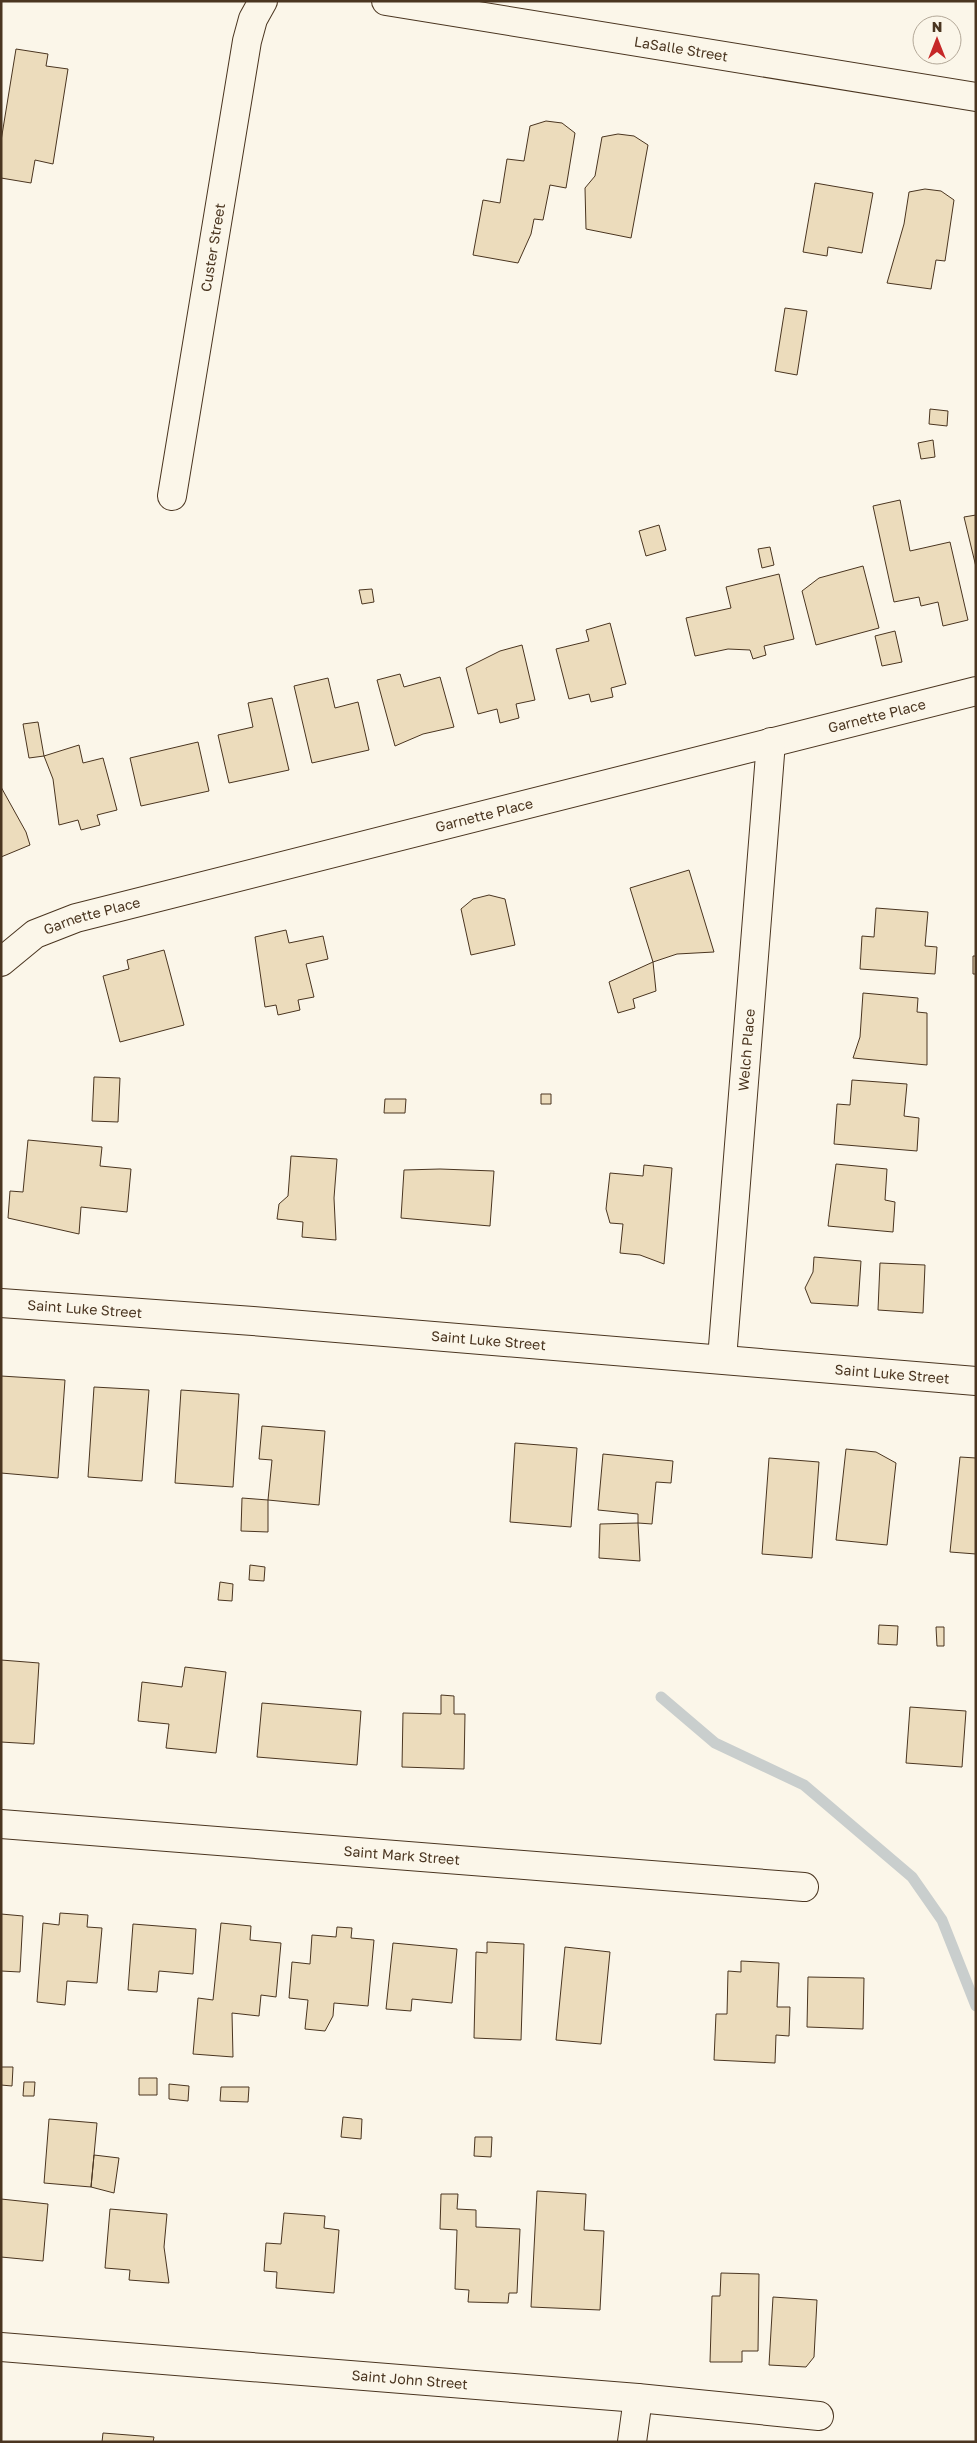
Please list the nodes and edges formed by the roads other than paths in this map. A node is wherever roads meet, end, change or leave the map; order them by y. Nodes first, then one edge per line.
1 (263, 1) edge
2 (386, 1) edge
3 (976, 97) edge
4 (172, 496) dead end
5 (976, 691) edge
6 (771, 742) junction
7 (1, 962) edge
8 (1, 1303) edge
9 (722, 1359) junction
10 (976, 1381) edge
11 (1, 1824) edge
12 (804, 1887) dead end
13 (1, 2347) edge
14 (638, 2398) junction
15 (819, 2416) dead end
16 (632, 2442) edge

1 - 4 street, Custer Street
2 - 3 street, LaSalle Street
5 - 6 street, Garnette Place
6 - 7 street, Garnette Place
6 - 9 street, Welch Place
8 - 9 street, Saint Luke Street
9 - 10 street, Saint Luke Street
11 - 12 street, Saint Mark Street
13 - 14 street, Saint John Street
14 - 15 street, Saint John Street
14 - 16 street

